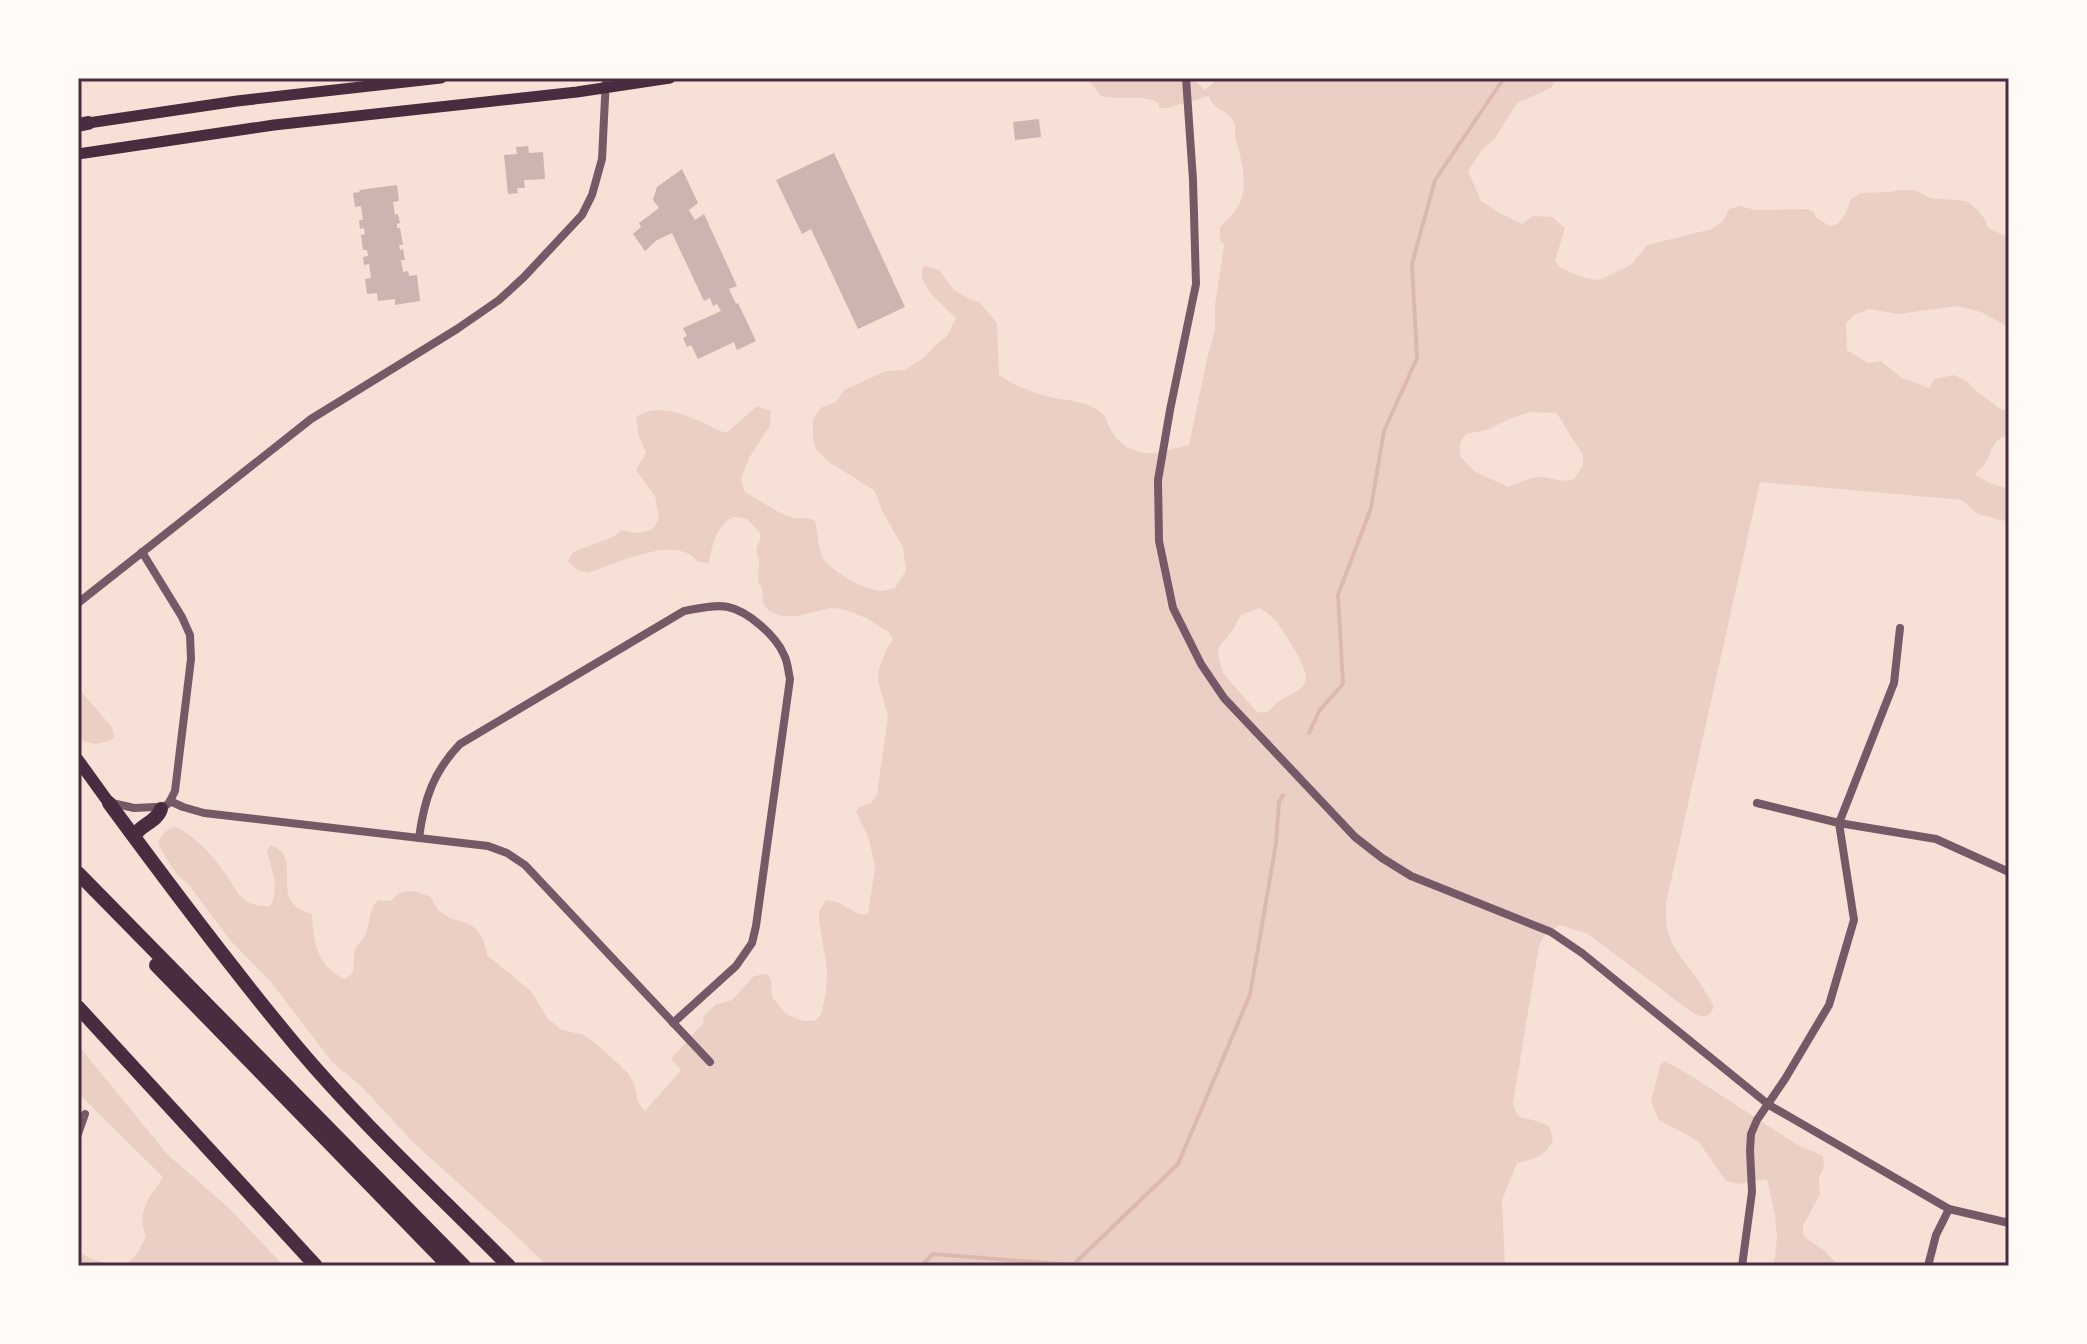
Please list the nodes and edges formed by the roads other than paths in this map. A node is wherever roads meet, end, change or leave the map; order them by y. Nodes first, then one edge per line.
1 (441, 78) edge
2 (670, 78) edge
3 (1186, 78) edge
4 (606, 83) edge
5 (81, 123) edge
6 (78, 154) edge
7 (142, 552) junction
8 (78, 603) edge
9 (1900, 628) dead end
10 (78, 760) edge
11 (109, 803) junction
12 (1757, 803) dead end
13 (166, 805) junction
14 (1839, 823) junction
15 (134, 836) junction
16 (419, 838) junction
17 (2009, 872) edge
18 (78, 873) edge
19 (78, 880) edge
20 (78, 1007) edge
21 (673, 1023) junction
22 (710, 1062) dead end
23 (1769, 1105) junction
24 (85, 1114) dead end
25 (78, 1134) edge
26 (256, 1200) junction
27 (1949, 1209) junction
28 (2009, 1223) edge
29 (307, 1266) edge
30 (316, 1266) edge
31 (449, 1266) edge
32 (464, 1266) edge
33 (509, 1266) edge
34 (1742, 1266) edge
35 (1928, 1266) edge

1 - 5 main road
2 - 4 main road
3 - 23 street
4 - 6 main road
4 - 7 street
7 - 8 street
7 - 13 street
9 - 14 street
10 - 11 highway
11 - 13 street
11 - 15 highway
12 - 14 street
13 - 15 highway
13 - 16 street
14 - 17 street
14 - 23 street
15 - 33 highway
16 - 21 street
16 - 21 street
18 - 32 highway
19 - 31 highway
20 - 26 highway
21 - 22 street
23 - 27 street
23 - 34 street
24 - 25 street
26 - 29 highway
26 - 30 highway
27 - 28 street
27 - 35 street

